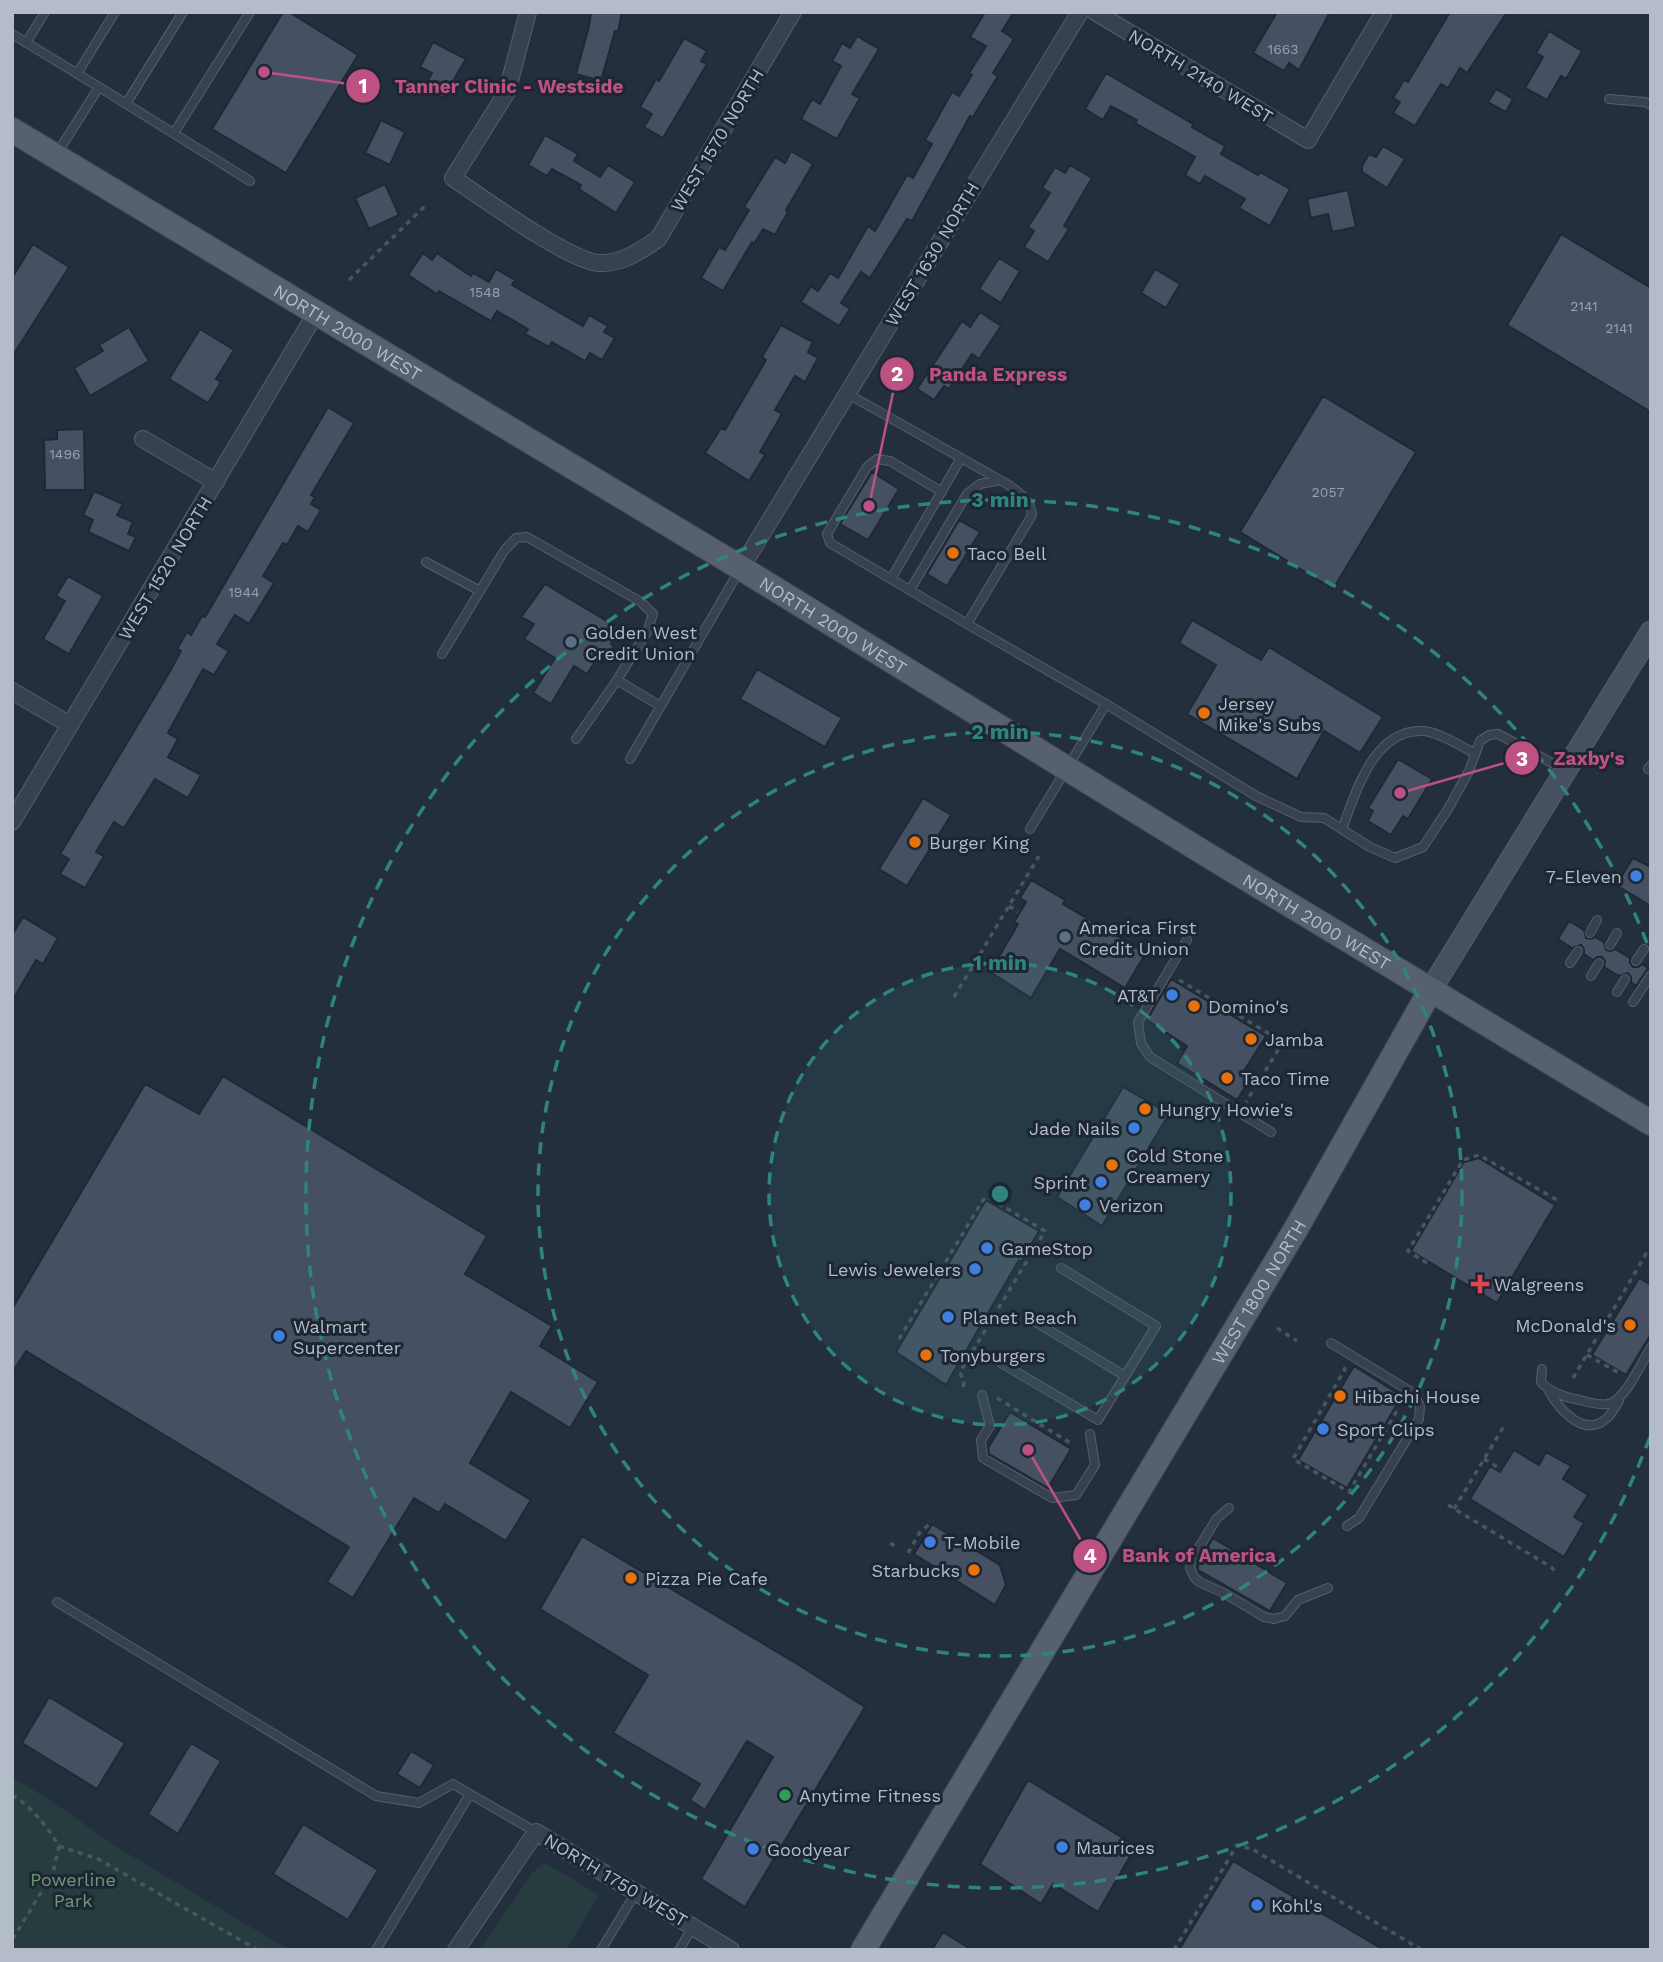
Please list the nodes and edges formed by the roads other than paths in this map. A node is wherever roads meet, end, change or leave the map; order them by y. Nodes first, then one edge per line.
1 (45, 12) edge
2 (115, 12) edge
3 (183, 12) edge
4 (250, 12) edge
5 (528, 12) edge
6 (793, 12) edge
7 (1080, 12) edge
8 (1095, 12) edge
9 (1384, 12) edge
10 (12, 34) edge
11 (26, 43) junction
12 (77, 74) junction
13 (99, 88) junction
14 (1609, 99) dead end
15 (126, 104) junction
16 (1651, 105) edge
17 (12, 130) edge
18 (174, 133) junction
19 (56, 155) junction
20 (250, 181) dead end
21 (316, 313) junction
22 (847, 393) junction
23 (144, 439) dead end
24 (961, 458) junction
25 (1000, 480) junction
26 (216, 482) junction
27 (942, 492) junction
28 (426, 562) dead end
29 (741, 568) junction
30 (891, 579) junction
31 (910, 590) junction
32 (480, 592) junction
33 (967, 624) junction
34 (1651, 632) edge
35 (442, 654) dead end
36 (617, 680) junction
37 (12, 691) edge
38 (1107, 704) junction
39 (660, 706) junction
40 (70, 725) junction
41 (576, 739) dead end
42 (1474, 753) junction
43 (629, 759) dead end
44 (1067, 769) junction
45 (1565, 770) junction
46 (12, 822) edge
47 (1030, 829) dead end
48 (1342, 829) junction
49 (1597, 920) dead end
50 (1590, 933) dead end
51 (1618, 933) dead end
52 (1187, 940) dead end
53 (1610, 945) dead end
54 (1644, 949) dead end
55 (1578, 951) dead end
56 (1636, 961) dead end
57 (1599, 963) dead end
58 (1570, 964) dead end
59 (1651, 975) edge
60 (1591, 976) dead end
61 (1625, 979) dead end
62 (1430, 991) junction
63 (1617, 992) dead end
64 (1633, 1002) dead end
65 (1651, 1124) edge
66 (1271, 1132) dead end
67 (1061, 1268) dead end
68 (1030, 1318) dead end
69 (1331, 1343) dead end
70 (1651, 1347) edge
71 (1001, 1363) dead end
72 (1542, 1369) dead end
73 (1125, 1376) junction
74 (1549, 1391) junction
75 (982, 1395) dead end
76 (1620, 1398) junction
77 (1090, 1434) dead end
78 (1229, 1508) dead end
79 (1347, 1526) dead end
80 (1328, 1588) dead end
81 (57, 1602) dead end
82 (470, 1794) junction
83 (536, 1832) junction
84 (635, 1894) junction
85 (693, 1927) junction
86 (376, 1950) edge
87 (456, 1950) edge
88 (601, 1950) edge
89 (679, 1950) edge
90 (731, 1950) edge
91 (863, 1950) edge

1 - 11 lane
2 - 12 lane
3 - 15 lane
4 - 18 lane
5 - 6 street, WEST 1570 NORTH
7 - 22 street, WEST 1630 NORTH
8 - 9 street, NORTH 2140 WEST
10 - 11 lane
11 - 12 lane
12 - 13 lane
13 - 15 lane
13 - 19 lane
14 - 16 lane
15 - 18 lane
17 - 19 main road, NORTH 2000 WEST
18 - 20 lane
19 - 21 main road, NORTH 2000 WEST
21 - 26 street, WEST 1520 NORTH
21 - 29 main road, NORTH 2000 WEST
22 - 24 lane
22 - 29 street, WEST 1630 NORTH
23 - 26 street
24 - 25 lane
24 - 27 lane
25 - 31 lane
25 - 33 lane
26 - 40 street, WEST 1520 NORTH
27 - 30 lane
27 - 30 lane
28 - 32 lane
29 - 39 lane
29 - 44 main road, NORTH 2000 WEST
30 - 31 lane
31 - 33 lane
32 - 35 lane
32 - 36 lane
33 - 38 lane
34 - 45 main road, WEST 1800 NORTH
36 - 39 lane
36 - 41 lane
37 - 40 street
38 - 44 lane
38 - 48 lane
39 - 43 lane
40 - 46 street, WEST 1520 NORTH
42 - 45 lane
42 - 48 lane
42 - 48 lane
44 - 47 lane
44 - 62 main road, NORTH 2000 WEST
45 - 62 main road, WEST 1800 NORTH
49 - 50 lane
51 - 53 lane
52 - 66 lane
54 - 56 lane
55 - 58 lane
57 - 60 lane
59 - 64 lane
61 - 63 lane
62 - 65 main road, NORTH 2000 WEST
62 - 91 main road, WEST 1800 NORTH
67 - 73 lane
68 - 73 lane
69 - 79 lane
70 - 76 lane
71 - 73 lane
72 - 74 lane
74 - 76 lane
74 - 76 lane
75 - 77 lane
78 - 80 lane
81 - 82 lane
82 - 83 lane
82 - 86 lane
83 - 84 street, NORTH 1750 WEST
83 - 87 street
84 - 85 street, NORTH 1750 WEST
84 - 88 lane
85 - 89 lane
85 - 90 street, NORTH 1750 WEST

